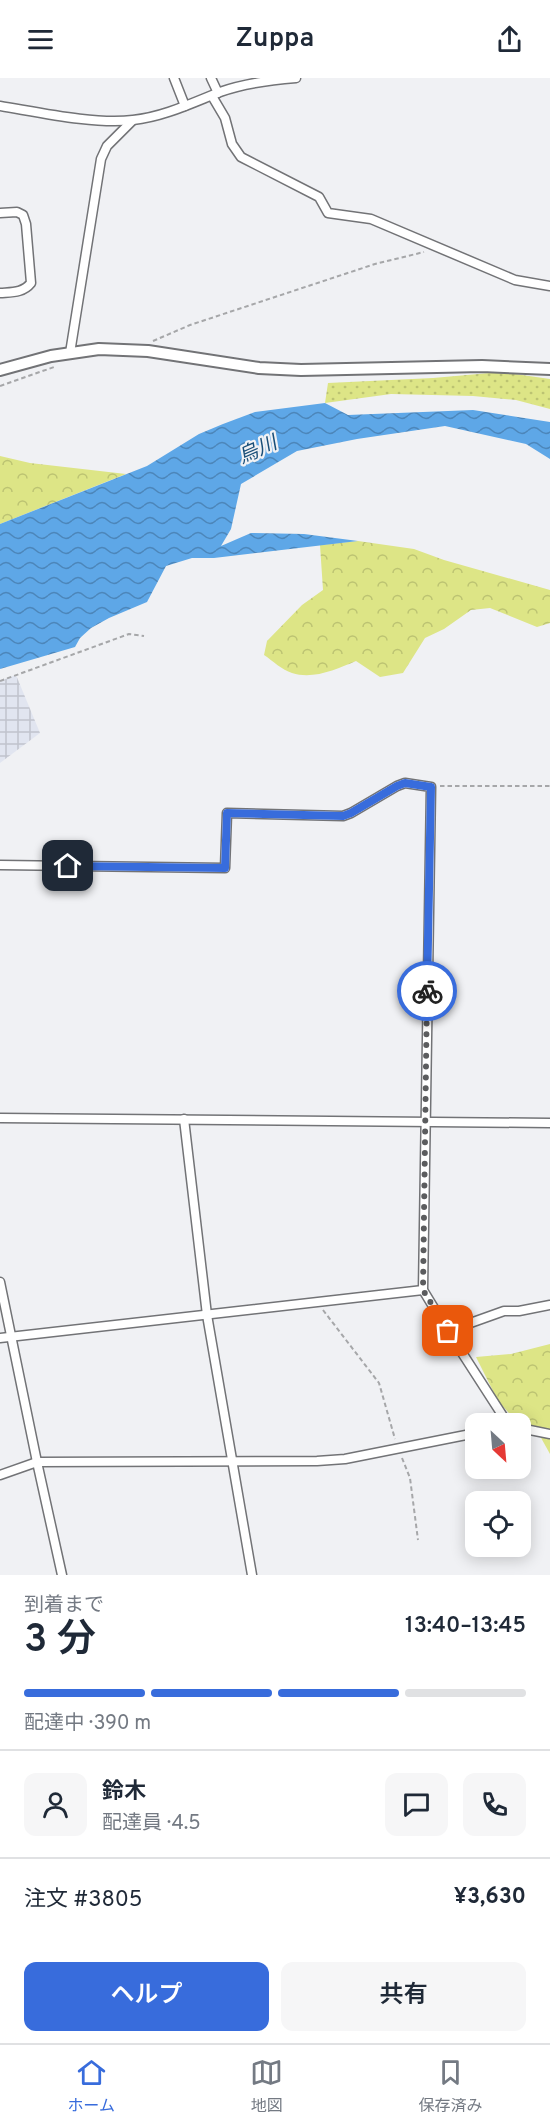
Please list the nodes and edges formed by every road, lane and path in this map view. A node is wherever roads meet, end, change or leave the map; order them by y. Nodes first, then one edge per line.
1 (174, 78) edge
2 (211, 78) edge
3 (230, 78) edge
4 (296, 78) edge
5 (228, 90) junction
6 (215, 94) junction
7 (0, 106) edge
8 (185, 106) junction
9 (132, 121) junction
10 (0, 213) edge
11 (434, 246) junction
12 (550, 286) edge
13 (0, 293) edge
14 (152, 342) dead end
15 (70, 353) junction
16 (56, 366) dead end
17 (550, 369) edge
18 (0, 370) edge
19 (0, 386) edge
20 (144, 636) dead end
21 (0, 681) edge
22 (550, 786) edge
23 (431, 787) junction
24 (0, 865) edge
25 (0, 1118) edge
26 (184, 1119) junction
27 (426, 1123) junction
28 (550, 1123) edge
29 (0, 1282) edge
30 (423, 1290) junction
31 (317, 1302) junction
32 (550, 1305) edge
33 (207, 1316) junction
34 (448, 1331) junction
35 (12, 1336) junction
36 (0, 1338) edge
37 (501, 1413) edge
38 (531, 1430) edge
39 (550, 1434) edge
40 (465, 1435) edge
41 (398, 1449) junction
42 (232, 1461) junction
43 (37, 1462) junction
44 (0, 1475) edge
45 (418, 1540) dead end
46 (62, 1575) edge
47 (252, 1575) edge

1 - 8 street
2 - 6 street
3 - 5 street
4 - 5 street
5 - 6 street
6 - 8 street
6 - 11 street
7 - 9 street
8 - 9 street
9 - 15 street
10 - 13 street
11 - 12 street
11 - 14 path
15 - 17 street
15 - 18 street
16 - 19 path
20 - 21 path
22 - 23 path
23 - 24 street
23 - 27 street
25 - 26 street
26 - 27 street
26 - 33 street
27 - 28 street
27 - 30 street
29 - 35 street
30 - 31 street
30 - 34 street
31 - 33 street
31 - 41 path
32 - 34 street
33 - 35 street
33 - 42 street
34 - 37 street
35 - 36 street
35 - 43 street
38 - 39 street
40 - 41 street
41 - 42 street
41 - 45 path
42 - 43 street
42 - 47 street
43 - 44 street
43 - 46 street

